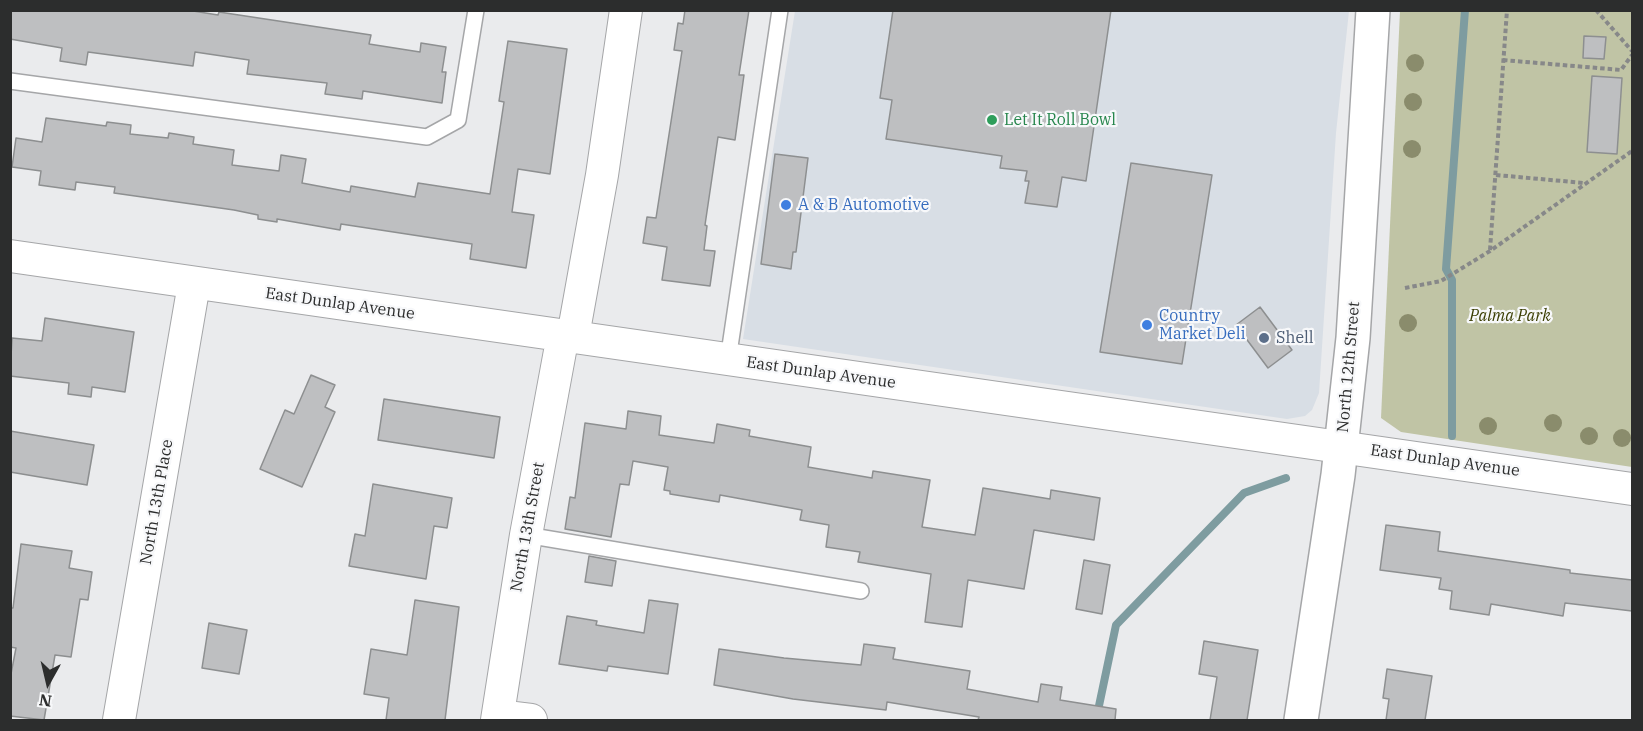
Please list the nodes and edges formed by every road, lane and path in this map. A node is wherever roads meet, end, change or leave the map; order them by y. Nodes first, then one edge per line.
1 (476, 10) edge
2 (626, 10) edge
3 (780, 10) edge
4 (1373, 10) edge
5 (1507, 10) edge
6 (1596, 10) edge
7 (1632, 53) edge
8 (1503, 60) junction
9 (10, 81) edge
10 (1632, 151) edge
11 (1496, 175) junction
12 (1585, 183) junction
13 (1490, 251) junction
14 (10, 256) edge
15 (194, 284) junction
16 (1405, 288) dead end
17 (568, 335) junction
18 (728, 360) junction
19 (1341, 446) junction
20 (1632, 489) edge
21 (526, 535) junction
22 (861, 591) dead end
23 (498, 718) edge
24 (119, 720) edge
25 (531, 720) edge
26 (1301, 720) edge

1 - 9 lane
2 - 17 street, North 13th Street
3 - 18 lane
4 - 19 street, North 12th Street
5 - 8 path
6 - 7 path
7 - 8 path
8 - 11 path
10 - 12 path
11 - 12 path
11 - 13 path
12 - 13 path
13 - 16 path
14 - 15 street, East Dunlap Avenue
15 - 17 street, East Dunlap Avenue
15 - 24 street, North 13th Place
17 - 18 street, East Dunlap Avenue
17 - 21 street, North 13th Street
18 - 19 street, East Dunlap Avenue
19 - 20 street, East Dunlap Avenue
19 - 26 street, North 12th Street
21 - 22 lane
21 - 23 street, North 13th Street
23 - 25 street

